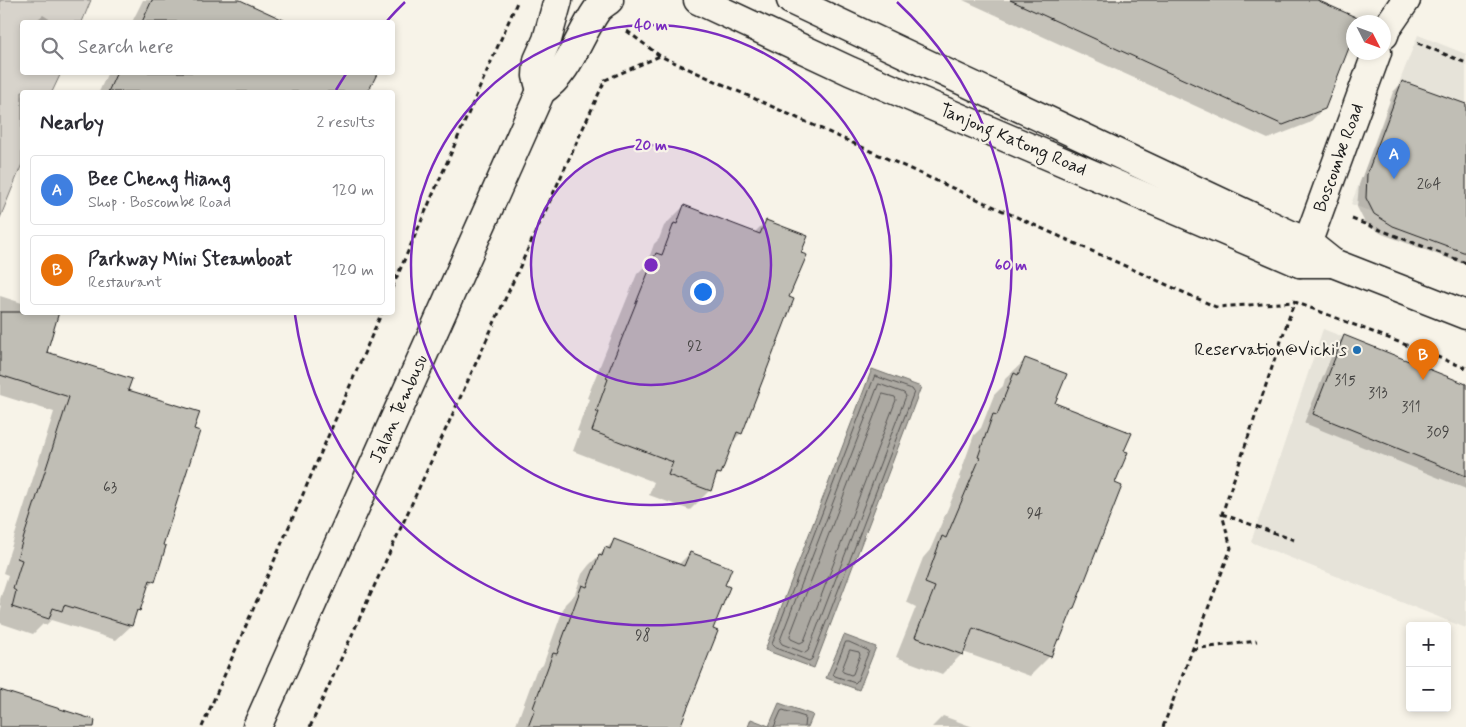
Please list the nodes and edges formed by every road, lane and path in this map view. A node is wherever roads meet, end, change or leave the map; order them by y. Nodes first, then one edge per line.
1 (518, 0) edge
2 (558, 0) edge
3 (698, 0) edge
4 (791, 0) edge
5 (1406, 0) edge
6 (604, 4) edge
7 (1391, 24) edge
8 (1391, 42) edge
9 (660, 56) junction
10 (1374, 60) edge
11 (1466, 63) edge
12 (541, 90) junction
13 (1304, 253) junction
14 (395, 281) edge
15 (1295, 302) junction
16 (381, 315) edge
17 (1466, 316) edge
18 (1466, 368) edge
19 (1222, 514) junction
20 (1294, 540) dead end
21 (1257, 641) dead end
22 (1193, 649) junction
23 (202, 727) edge
24 (257, 727) edge
25 (310, 727) edge
26 (1163, 727) edge

1 - 14 path
2 - 12 main road
3 - 13 main road, Tanjong Katong Road
4 - 13 main road, Tanjong Katong Road
5 - 7 main road, Boscombe Road
6 - 9 path
6 - 12 main road
8 - 11 path
9 - 15 path
9 - 25 path
10 - 13 main road, Boscombe Road
12 - 24 main road, Jalan Tembusu
13 - 15 path
13 - 17 main road, Tanjong Katong Road
15 - 18 path
15 - 19 path
16 - 23 path
19 - 20 path
19 - 22 path
21 - 22 path
22 - 26 path

